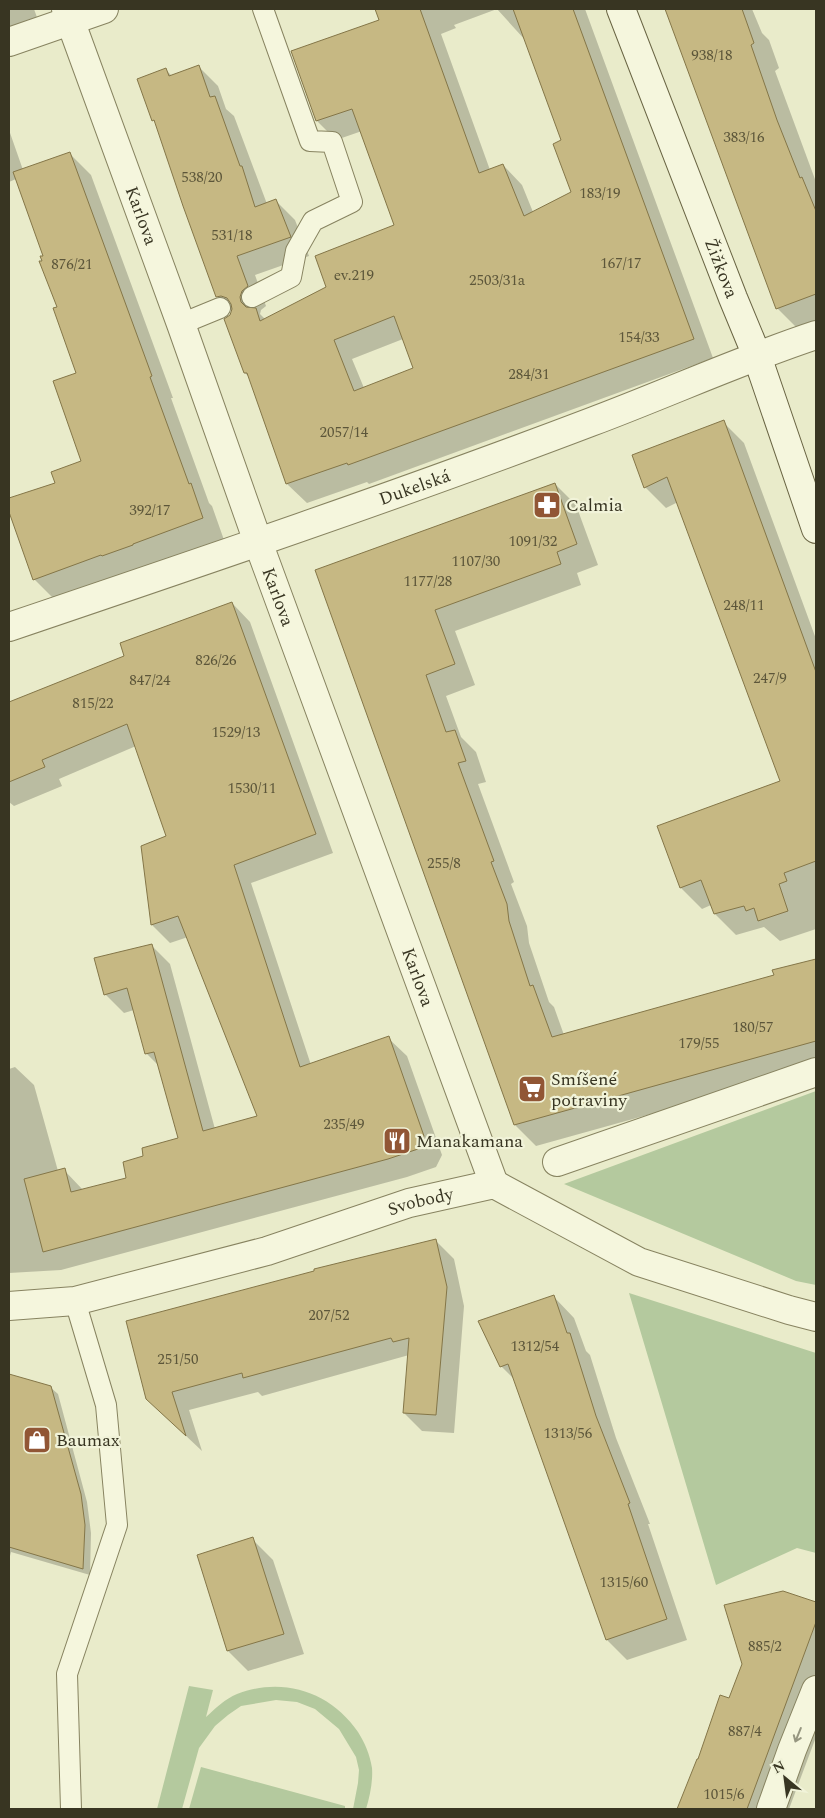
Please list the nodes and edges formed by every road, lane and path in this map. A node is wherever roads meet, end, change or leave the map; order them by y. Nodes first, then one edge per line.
1 (104, 9) edge
2 (263, 9) edge
3 (621, 9) edge
4 (68, 14) edge
5 (9, 42) edge
6 (252, 297) dead end
7 (220, 308) dead end
8 (181, 324) junction
9 (816, 335) edge
10 (757, 356) junction
11 (816, 529) edge
12 (258, 542) junction
13 (9, 627) edge
14 (816, 1072) edge
15 (557, 1162) dead end
16 (494, 1184) junction
17 (75, 1301) junction
18 (9, 1306) edge
19 (816, 1316) edge
20 (816, 1690) edge
21 (71, 1809) edge
22 (772, 1809) edge

1 - 4 street
2 - 6 lane
3 - 10 street, Žižkova
4 - 5 street
4 - 8 street, Karlova
7 - 8 lane
8 - 12 street, Karlova
9 - 10 street, Dukelská
10 - 11 street, Žižkova
10 - 12 street, Dukelská
12 - 13 street, Dukelská
12 - 16 street, Karlova
14 - 15 street
16 - 17 street, Svobody
16 - 19 street
17 - 18 street, Svobody
17 - 21 lane
20 -> 22 street

